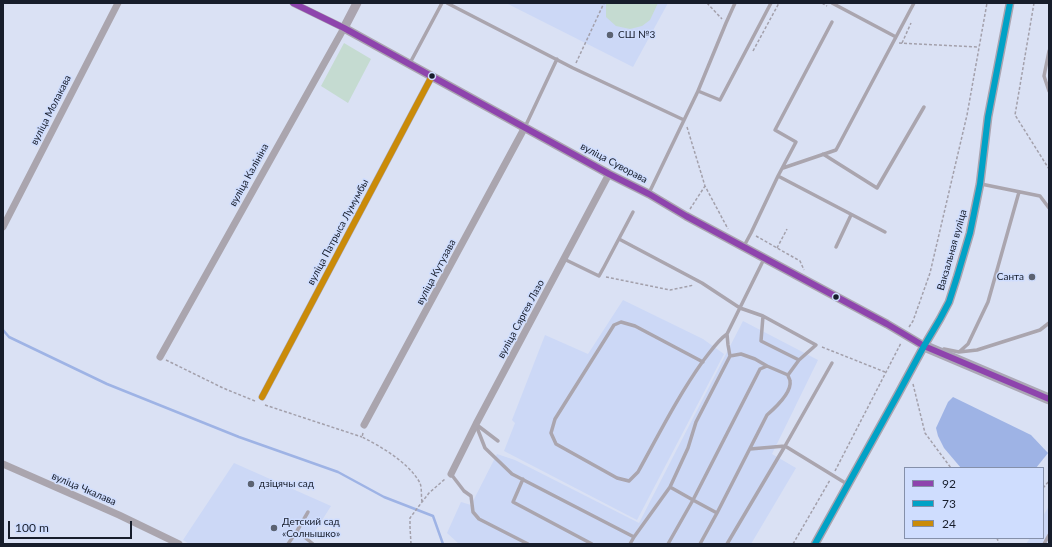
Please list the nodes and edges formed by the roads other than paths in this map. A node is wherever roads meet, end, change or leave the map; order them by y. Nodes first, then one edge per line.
1 (118, 3) edge
2 (293, 3) edge
3 (357, 3) edge
4 (442, 3) edge
5 (448, 3) edge
6 (735, 3) edge
7 (771, 3) edge
8 (832, 3) edge
9 (914, 3) edge
10 (1010, 3) edge
11 (832, 22) dead end
12 (344, 28) junction
13 (896, 37) junction
14 (1049, 51) edge
15 (557, 59) junction
16 (410, 64) junction
17 (432, 76) junction
18 (698, 91) junction
19 (1049, 91) edge
20 (924, 107) dead end
21 (684, 120) junction
22 (525, 127) junction
23 (823, 154) junction
24 (782, 169) junction
25 (609, 174) junction
26 (778, 176) junction
27 (980, 184) junction
28 (1018, 192) junction
29 (649, 194) junction
30 (1049, 208) edge
31 (633, 212) dead end
32 (851, 215) junction
33 (3, 227) edge
34 (884, 232) dead end
35 (619, 239) junction
36 (740, 245) junction
37 (836, 247) dead end
38 (764, 258) junction
39 (564, 259) junction
40 (740, 308) junction
41 (762, 316) junction
42 (1049, 323) edge
43 (727, 334) junction
44 (924, 346) junction
45 (959, 352) junction
46 (730, 356) junction
47 (160, 357) road end
48 (799, 360) junction
49 (703, 362) junction
50 (832, 363) dead end
51 (767, 366) junction
52 (788, 375) junction
53 (260, 400) road end
54 (1049, 400) edge
55 (476, 424) junction
56 (364, 425) road end
57 (498, 441) dead end
58 (785, 446) junction
59 (750, 449) junction
60 (3, 464) edge
61 (451, 474) joint
62 (523, 480) junction
63 (848, 485) junction
64 (670, 486) junction
65 (693, 500) junction
66 (308, 512) dead end
67 (717, 513) junction
68 (297, 531) junction
69 (1049, 535) edge
70 (634, 537) junction
71 (178, 544) edge
72 (288, 544) edge
73 (313, 544) edge
74 (528, 544) edge
75 (592, 544) edge
76 (630, 544) edge
77 (668, 544) edge
78 (700, 544) edge
79 (727, 544) edge
80 (815, 544) edge
81 (1044, 544) edge

1 - 33 street, вуліца Молакава
2 - 12 street, вуліца Суворава
3 - 12 main road, вуліца Калініна
4 - 16 lane
5 - 15 lane
6 - 18 lane
7 - 18 lane
8 - 13 lane
9 - 13 lane
10 - 27 main road, Вакзальная вуліца
11 - 24 lane
12 - 16 main road, вуліца Суворава
12 - 47 street, вуліца Калініна
13 - 23 lane
14 - 19 lane
15 - 21 lane
15 - 22 lane
16 - 17 main road, вуліца Суворава
17 - 22 main road, вуліца Суворава
17 - 53 street, вуліца Патрыса Лумумбы
18 - 21 lane
20 - 23 lane
21 - 29 lane
22 - 25 main road, вуліца Суворава
22 - 56 street, вуліца Кутузава
23 - 24 lane
24 - 26 lane
25 - 29 main road, вуліца Суворава
25 - 39 street, вуліца Сяргея Лазо
26 - 32 lane
26 - 36 lane
27 - 28 lane
27 - 44 main road, Вакзальная вуліца
28 - 30 lane
28 - 45 lane
29 - 36 main road, вуліца Суворава
31 - 35 lane
32 - 34 lane
32 - 37 lane
35 - 39 lane
35 - 40 lane
36 - 38 main road, вуліца Суворава
38 - 40 lane
38 - 44 main road, вуліца Суворава
39 - 55 street, вуліца Сяргея Лазо
40 - 41 lane
40 - 43 lane
41 - 48 lane
41 - 48 lane
42 - 45 lane
43 - 46 lane
43 - 49 lane
44 - 45 lane
44 - 54 main road
44 - 63 main road, Вакзальная вуліца
46 - 51 lane
46 - 64 lane
48 - 52 lane
49 - 49 lane
50 - 58 lane
51 - 52 lane
51 - 65 lane
52 - 59 lane
55 - 57 lane
55 - 61 street, вуліца Сяргея Лазо
55 - 62 lane
58 - 59 lane
58 - 63 lane
58 - 79 lane
59 - 67 lane
60 - 71 street, вуліца Чкалава
61 - 74 lane
62 - 70 lane
62 - 75 lane
63 - 80 main road, Вакзальная вуліца
64 - 65 lane
64 - 70 lane
65 - 67 lane
65 - 77 lane
66 - 68 lane
67 - 78 lane
68 - 72 lane
68 - 73 lane
69 - 81 lane
70 - 76 lane

